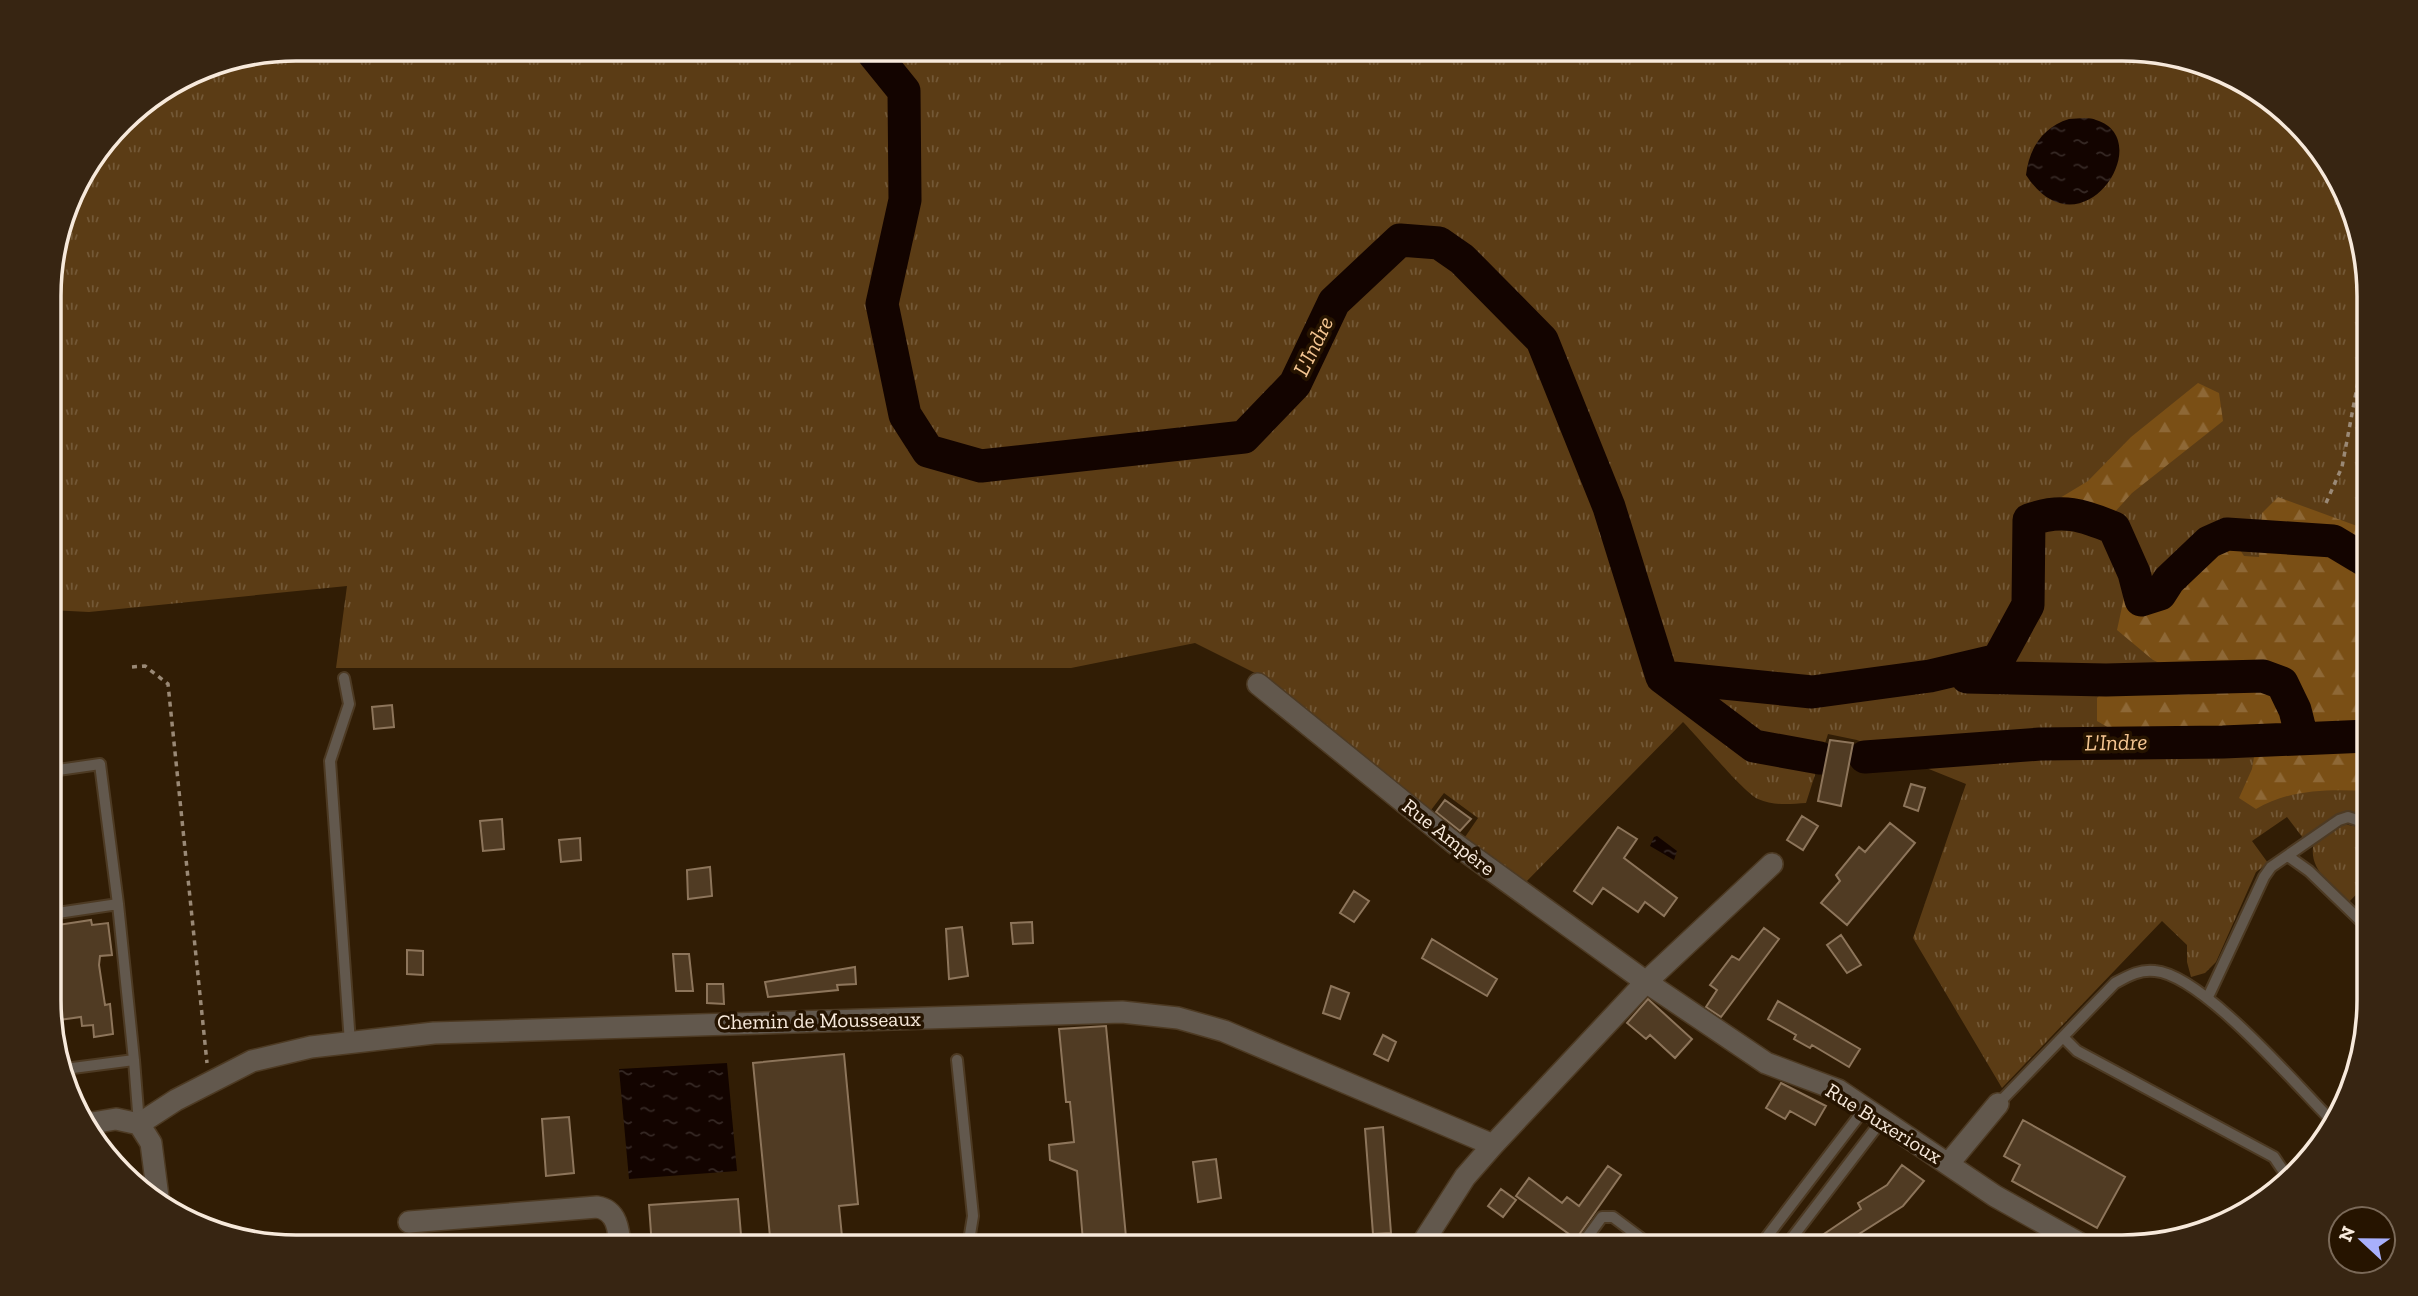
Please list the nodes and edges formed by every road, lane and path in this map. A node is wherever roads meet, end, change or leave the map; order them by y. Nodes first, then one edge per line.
1 (2357, 387) edge
2 (2326, 503) dead end
3 (132, 667) dead end
4 (344, 678) dead end
5 (1258, 684) dead end
6 (61, 770) edge
7 (2357, 820) edge
8 (2288, 856) junction
9 (1772, 864) dead end
10 (118, 904) junction
11 (61, 912) edge
12 (2357, 917) edge
13 (1646, 982) junction
14 (2207, 997) junction
15 (2063, 1037) junction
16 (350, 1043) junction
17 (134, 1060) junction
18 (957, 1060) dead end
19 (71, 1068) edge
20 (209, 1083) junction
21 (1998, 1104) joint
22 (1873, 1114) junction
23 (2326, 1115) edge
24 (96, 1122) edge
25 (139, 1124) junction
26 (1493, 1145) junction
27 (1949, 1163) junction
28 (2283, 1171) edge
29 (157, 1189) edge
30 (409, 1222) dead end
31 (1428, 1234) edge
32 (1589, 1234) edge
33 (1637, 1234) edge
34 (1770, 1234) edge
35 (1793, 1234) edge
36 (2063, 1234) edge
37 (619, 1235) edge
38 (970, 1235) edge

1 - 2 path
3 - 20 path
4 - 16 lane
5 - 13 street, Rue Ampère
6 - 10 lane
7 - 8 lane
8 - 12 lane
8 - 14 lane
9 - 13 street
10 - 11 lane
10 - 17 lane
13 - 22 street, Rue Buxerioux
13 - 26 street
14 - 15 lane
14 - 23 lane
15 - 21 lane
15 - 28 lane
16 - 20 street, Chemin de Mousseaux
16 - 26 street, Chemin de Mousseaux
17 - 19 lane
17 - 25 lane
18 - 38 lane
20 - 25 street, Chemin de Mousseaux
21 - 27 street
22 - 27 street, Rue Buxerioux
22 - 34 lane
22 - 35 lane
24 - 25 street
25 - 29 street
26 - 31 street
27 - 36 street, Rue Buxerioux
30 - 37 street
32 - 33 lane

